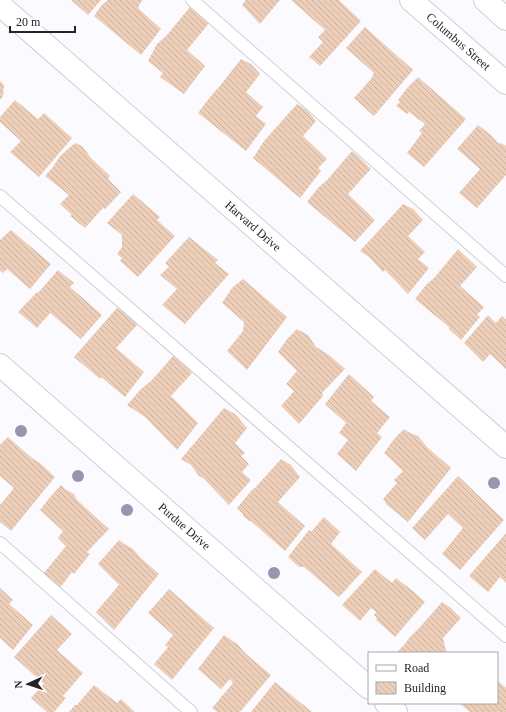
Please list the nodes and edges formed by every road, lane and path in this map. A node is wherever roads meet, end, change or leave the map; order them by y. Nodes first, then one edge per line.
1 (192, 0) edge
2 (411, 0) edge
3 (485, 0) edge
4 (0, 5) edge
5 (506, 19) edge
6 (506, 83) edge
7 (0, 196) edge
8 (506, 276) edge
9 (0, 365) edge
10 (506, 448) edge
11 (0, 543) edge
12 (506, 636) edge
13 (368, 687) edge
14 (387, 704) edge
15 (192, 712) edge
16 (396, 712) edge

1 - 8 lane
2 - 6 street, Columbus Street
3 - 5 street
4 - 10 street, Harvard Drive
7 - 12 lane
9 - 13 street, Purdue Drive
11 - 15 lane
14 - 16 street

